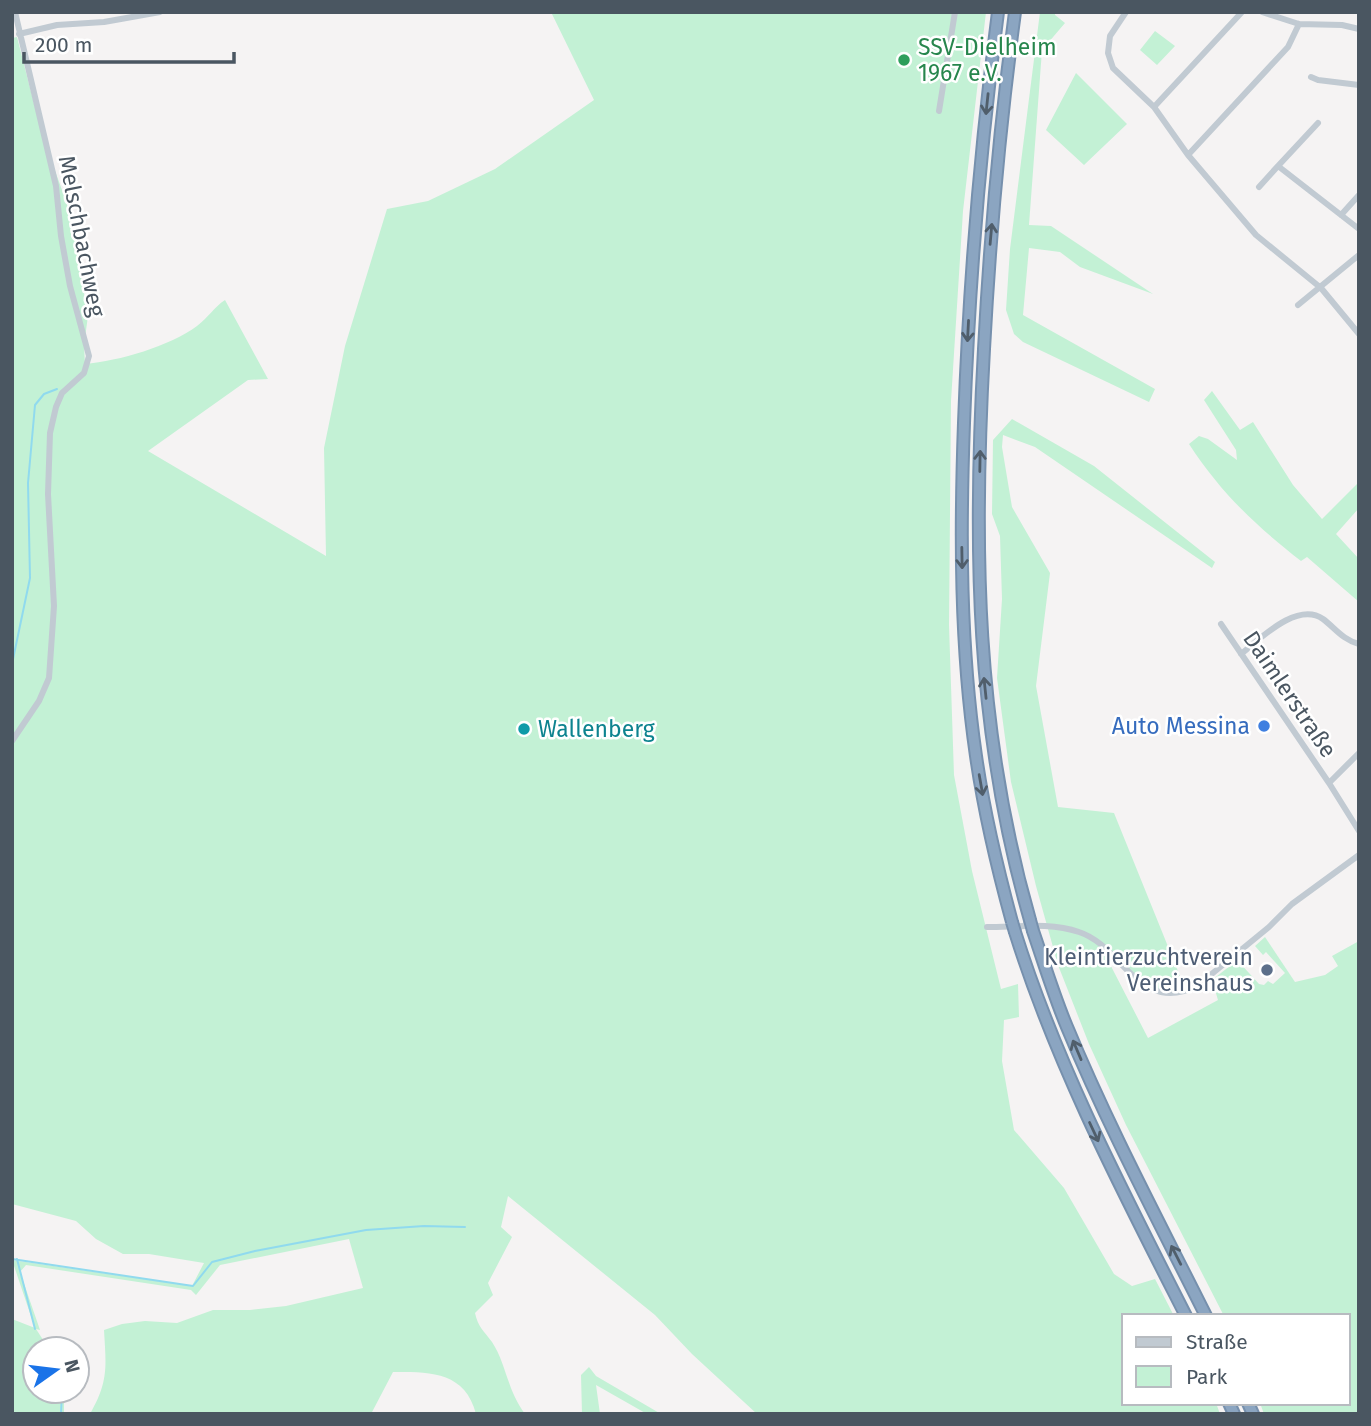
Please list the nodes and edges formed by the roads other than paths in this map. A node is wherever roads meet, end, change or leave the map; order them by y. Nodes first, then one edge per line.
1 (15, 12) edge
2 (160, 12) edge
3 (955, 12) edge
4 (998, 12) edge
5 (1014, 12) edge
6 (1126, 12) edge
7 (1242, 12) edge
8 (1262, 12) edge
9 (1300, 24) junction
10 (1359, 29) edge
11 (19, 34) junction
12 (1311, 77) dead end
13 (1359, 85) edge
14 (1154, 107) junction
15 (939, 111) dead end
16 (1318, 123) dead end
17 (1188, 155) junction
18 (1278, 166) junction
19 (1259, 187) dead end
20 (1359, 195) edge
21 (1341, 215) junction
22 (1359, 229) edge
23 (1359, 255) edge
24 (1321, 288) junction
25 (1298, 305) dead end
26 (1359, 334) edge
27 (1221, 624) dead end
28 (1359, 644) edge
29 (1241, 654) junction
30 (12, 741) edge
31 (1359, 753) edge
32 (1329, 783) junction
33 (1359, 831) edge
34 (1359, 855) edge
35 (987, 928) dead end
36 (1185, 1314) edge
37 (1205, 1314) edge

1 - 11 street, Melschbachweg
2 - 11 street
3 - 15 street
4 -> 36 highway
37 -> 5 highway
6 - 14 street
7 - 14 street
8 - 9 street
9 - 10 street
9 - 17 street
11 - 30 street, Melschbachweg
12 - 13 street
14 - 17 street
16 - 18 street
17 - 24 street
18 - 19 street
18 - 21 street
20 - 21 street
21 - 22 street
23 - 24 street
24 - 25 street
24 - 26 street
27 - 29 street, Daimlerstraße
28 - 29 street
29 - 32 street, Daimlerstraße
31 - 32 street
32 - 33 street, Daimlerstraße
34 - 35 street

